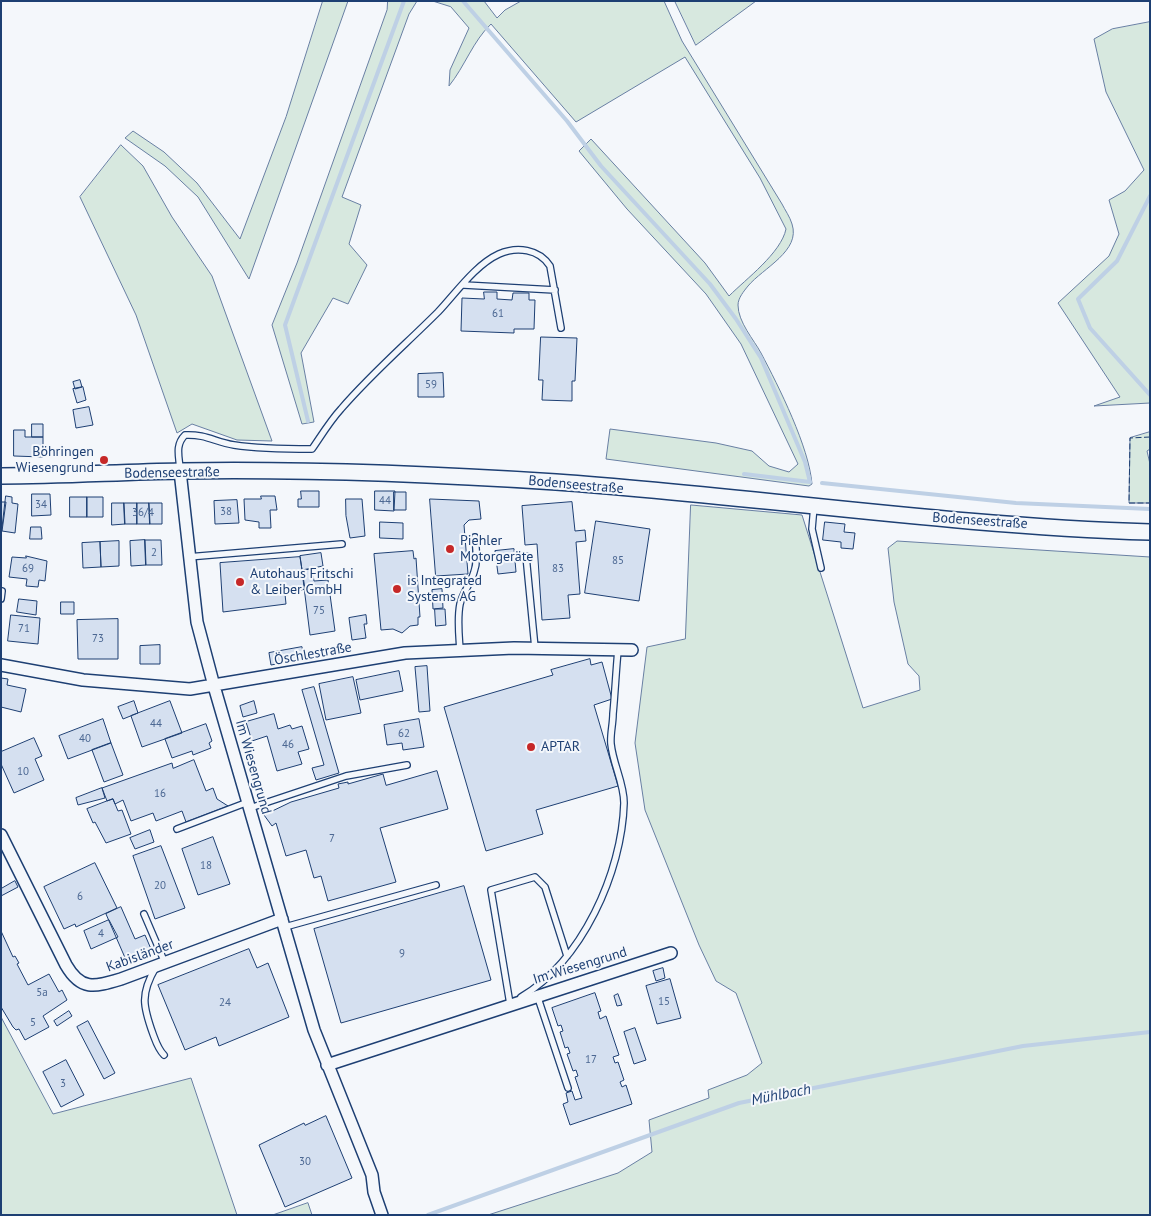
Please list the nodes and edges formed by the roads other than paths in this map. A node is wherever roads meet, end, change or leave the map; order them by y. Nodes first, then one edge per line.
1 (464, 285) junction
2 (554, 290) junction
3 (561, 328) dead end
4 (180, 471) junction
5 (1, 476) edge
6 (814, 506) junction
7 (1150, 532) edge
8 (475, 538) dead end
9 (342, 544) dead end
10 (526, 556) dead end
11 (188, 557) junction
12 (821, 568) dead end
13 (2, 591) edge
14 (1, 599) edge
15 (535, 648) junction
16 (460, 650) junction
17 (618, 650) junction
18 (632, 650) dead end
19 (1, 665) edge
20 (214, 686) junction
21 (407, 765) dead end
22 (249, 805) junction
23 (177, 829) dead end
24 (1, 835) edge
25 (436, 885) dead end
26 (144, 914) dead end
27 (283, 923) junction
28 (671, 953) dead end
29 (568, 956) junction
30 (161, 964) junction
31 (537, 995) junction
32 (510, 1004) junction
33 (164, 1055) dead end
34 (327, 1065) junction
35 (568, 1088) dead end
36 (382, 1215) edge

1 - 2 lane
1 - 2 lane
1 - 4 lane
2 - 3 lane
4 - 5 street, Bodenseestraße
4 - 6 street, Bodenseestraße
4 - 11 street, Im Wiesengrund
6 - 7 street, Bodenseestraße
6 - 12 lane
8 - 16 lane
9 - 11 lane
10 - 15 lane
11 - 20 street, Im Wiesengrund
13 - 14 lane
15 - 16 street, Öschlestraße
15 - 17 street, Öschlestraße
16 - 20 street, Öschlestraße
17 - 18 street, Öschlestraße
17 - 29 lane
19 - 20 street, Öschlestraße
20 - 22 street, Im Wiesengrund
21 - 22 lane
22 - 23 lane
22 - 27 street, Im Wiesengrund
24 - 30 street, Kabisländer
25 - 27 lane
26 - 30 lane
27 - 30 street, Kabisländer
27 - 34 street, Im Wiesengrund
28 - 31 street, Im Wiesengrund
29 - 32 lane
29 - 32 lane
30 - 33 lane
31 - 32 street, Im Wiesengrund
31 - 35 lane
32 - 34 street, Im Wiesengrund
34 - 36 street, Im Wiesengrund

